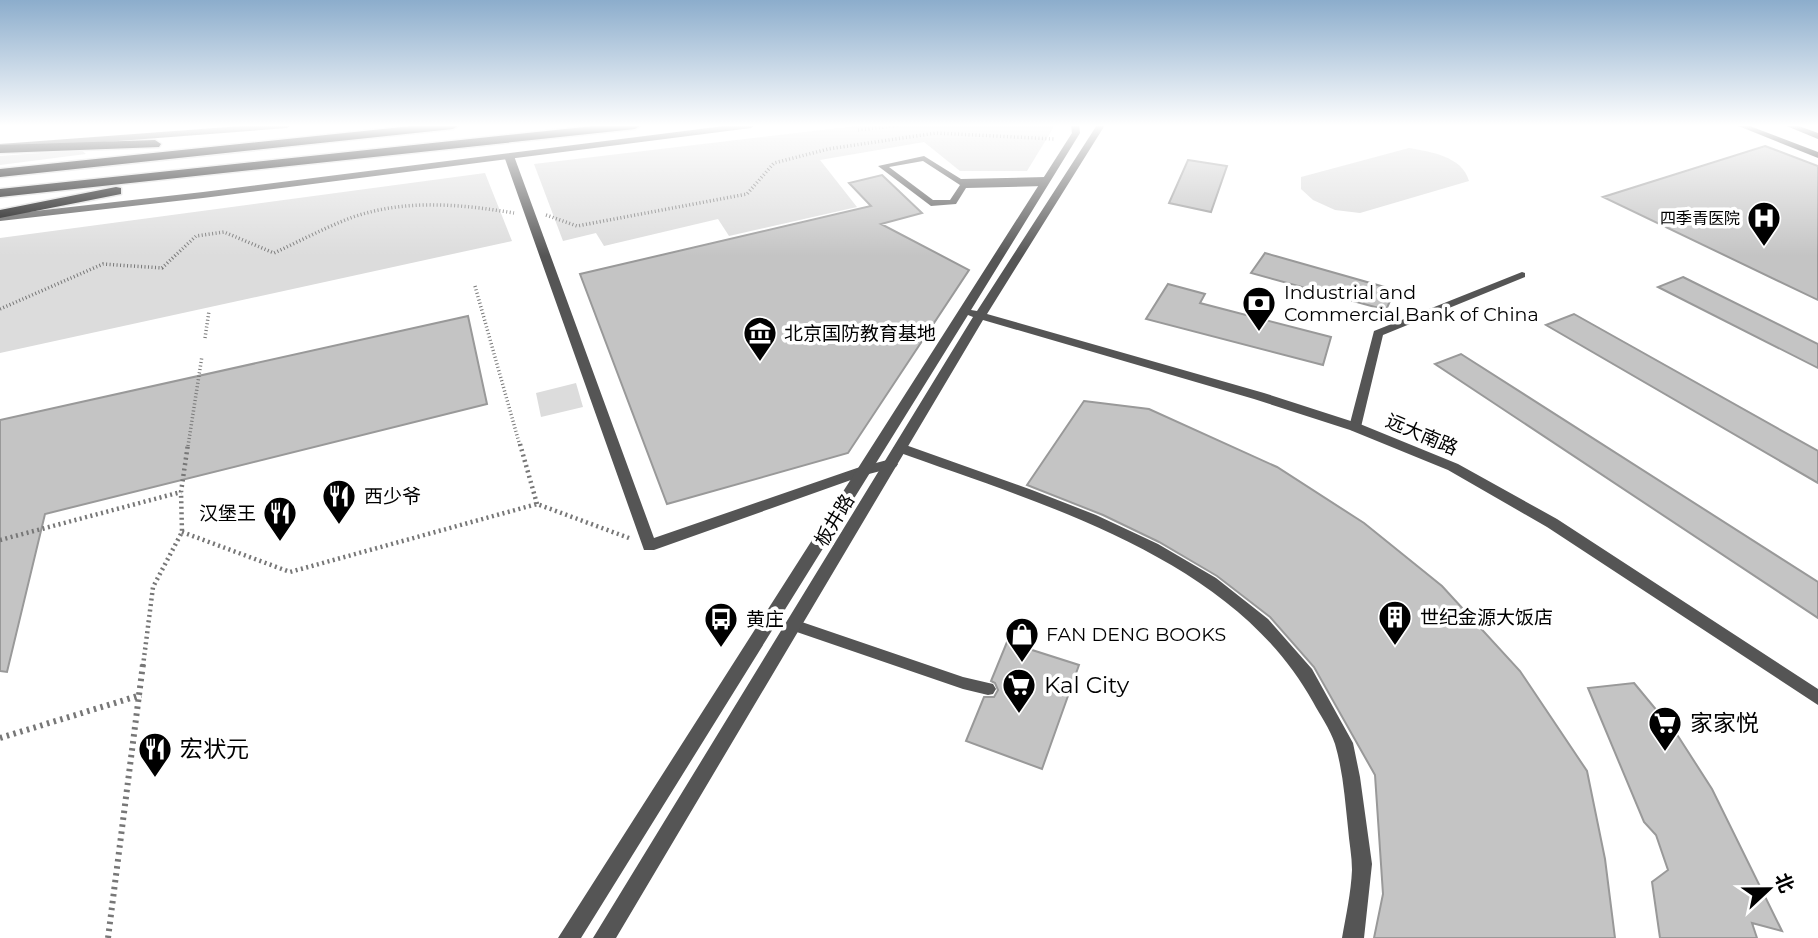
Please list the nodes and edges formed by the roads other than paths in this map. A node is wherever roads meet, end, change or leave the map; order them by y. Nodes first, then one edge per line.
1 (39, 169) edge
2 (217, 169) edge
3 (236, 169) edge
4 (401, 169) edge
5 (514, 169) edge
6 (886, 169) edge
7 (939, 169) edge
8 (1053, 169) edge
9 (1071, 169) edge
10 (0, 173) edge
11 (1045, 182) junction
12 (0, 193) edge
13 (0, 216) edge
14 (1522, 275) dead end
15 (964, 311) junction
16 (980, 316) junction
17 (1355, 427) junction
18 (900, 448) junction
19 (891, 464) junction
20 (862, 471) junction
21 (793, 625) junction
22 (988, 689) dead end
23 (1818, 698) edge
24 (569, 938) edge
25 (604, 938) edge
26 (1353, 938) edge

1 - 10 highway
2 - 12 highway
3 - 13 highway
4 - 13 street
5 - 20 street
6 - 11 lane
7 - 11 lane
8 - 11 street
9 - 16 street, 板井路
11 - 15 street
14 - 17 lane
15 - 16 street, 远大南路
15 - 20 street
16 - 17 street, 远大南路
16 - 18 street, 板井路
17 - 23 street, 远大南路
18 - 19 street, 板井路
18 - 26 street
19 - 20 street
19 - 21 street, 板井路
20 - 24 street
21 - 22 lane
21 - 25 street, 板井路

